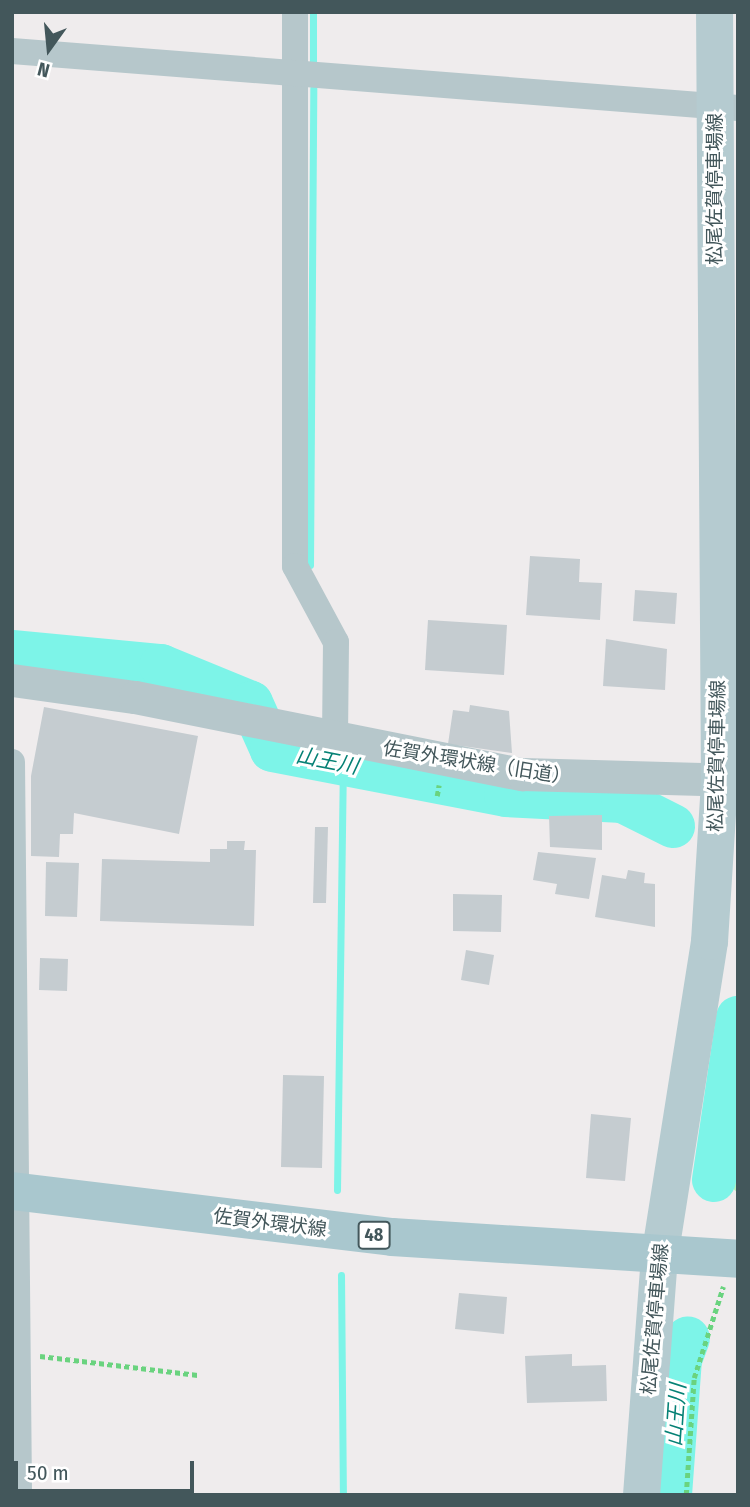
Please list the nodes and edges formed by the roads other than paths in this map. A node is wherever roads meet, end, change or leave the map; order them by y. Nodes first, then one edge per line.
1 (295, 12) edge
2 (714, 12) edge
3 (12, 51) edge
4 (295, 74) junction
5 (726, 107) edge
6 (12, 680) edge
7 (335, 738) junction
8 (12, 762) edge
9 (728, 780) edge
10 (14, 965) edge
11 (15, 1192) edge
12 (659, 1257) junction
13 (734, 1259) edge
14 (19, 1495) edge
15 (641, 1495) edge

1 - 4 street
2 - 5 main road, 松尾佐賀停車場線
3 - 4 street
4 - 5 street
4 - 7 street
5 - 9 main road, 松尾佐賀停車場線
6 - 7 street, 佐賀外環状線（旧道）
7 - 9 street, 佐賀外環状線（旧道）
8 - 10 street
9 - 12 main road, 松尾佐賀停車場線
10 - 11 street
11 - 12 main road, 佐賀外環状線 / 48
11 - 14 street
12 - 13 main road, 佐賀外環状線 / 48
12 - 15 main road, 松尾佐賀停車場線

